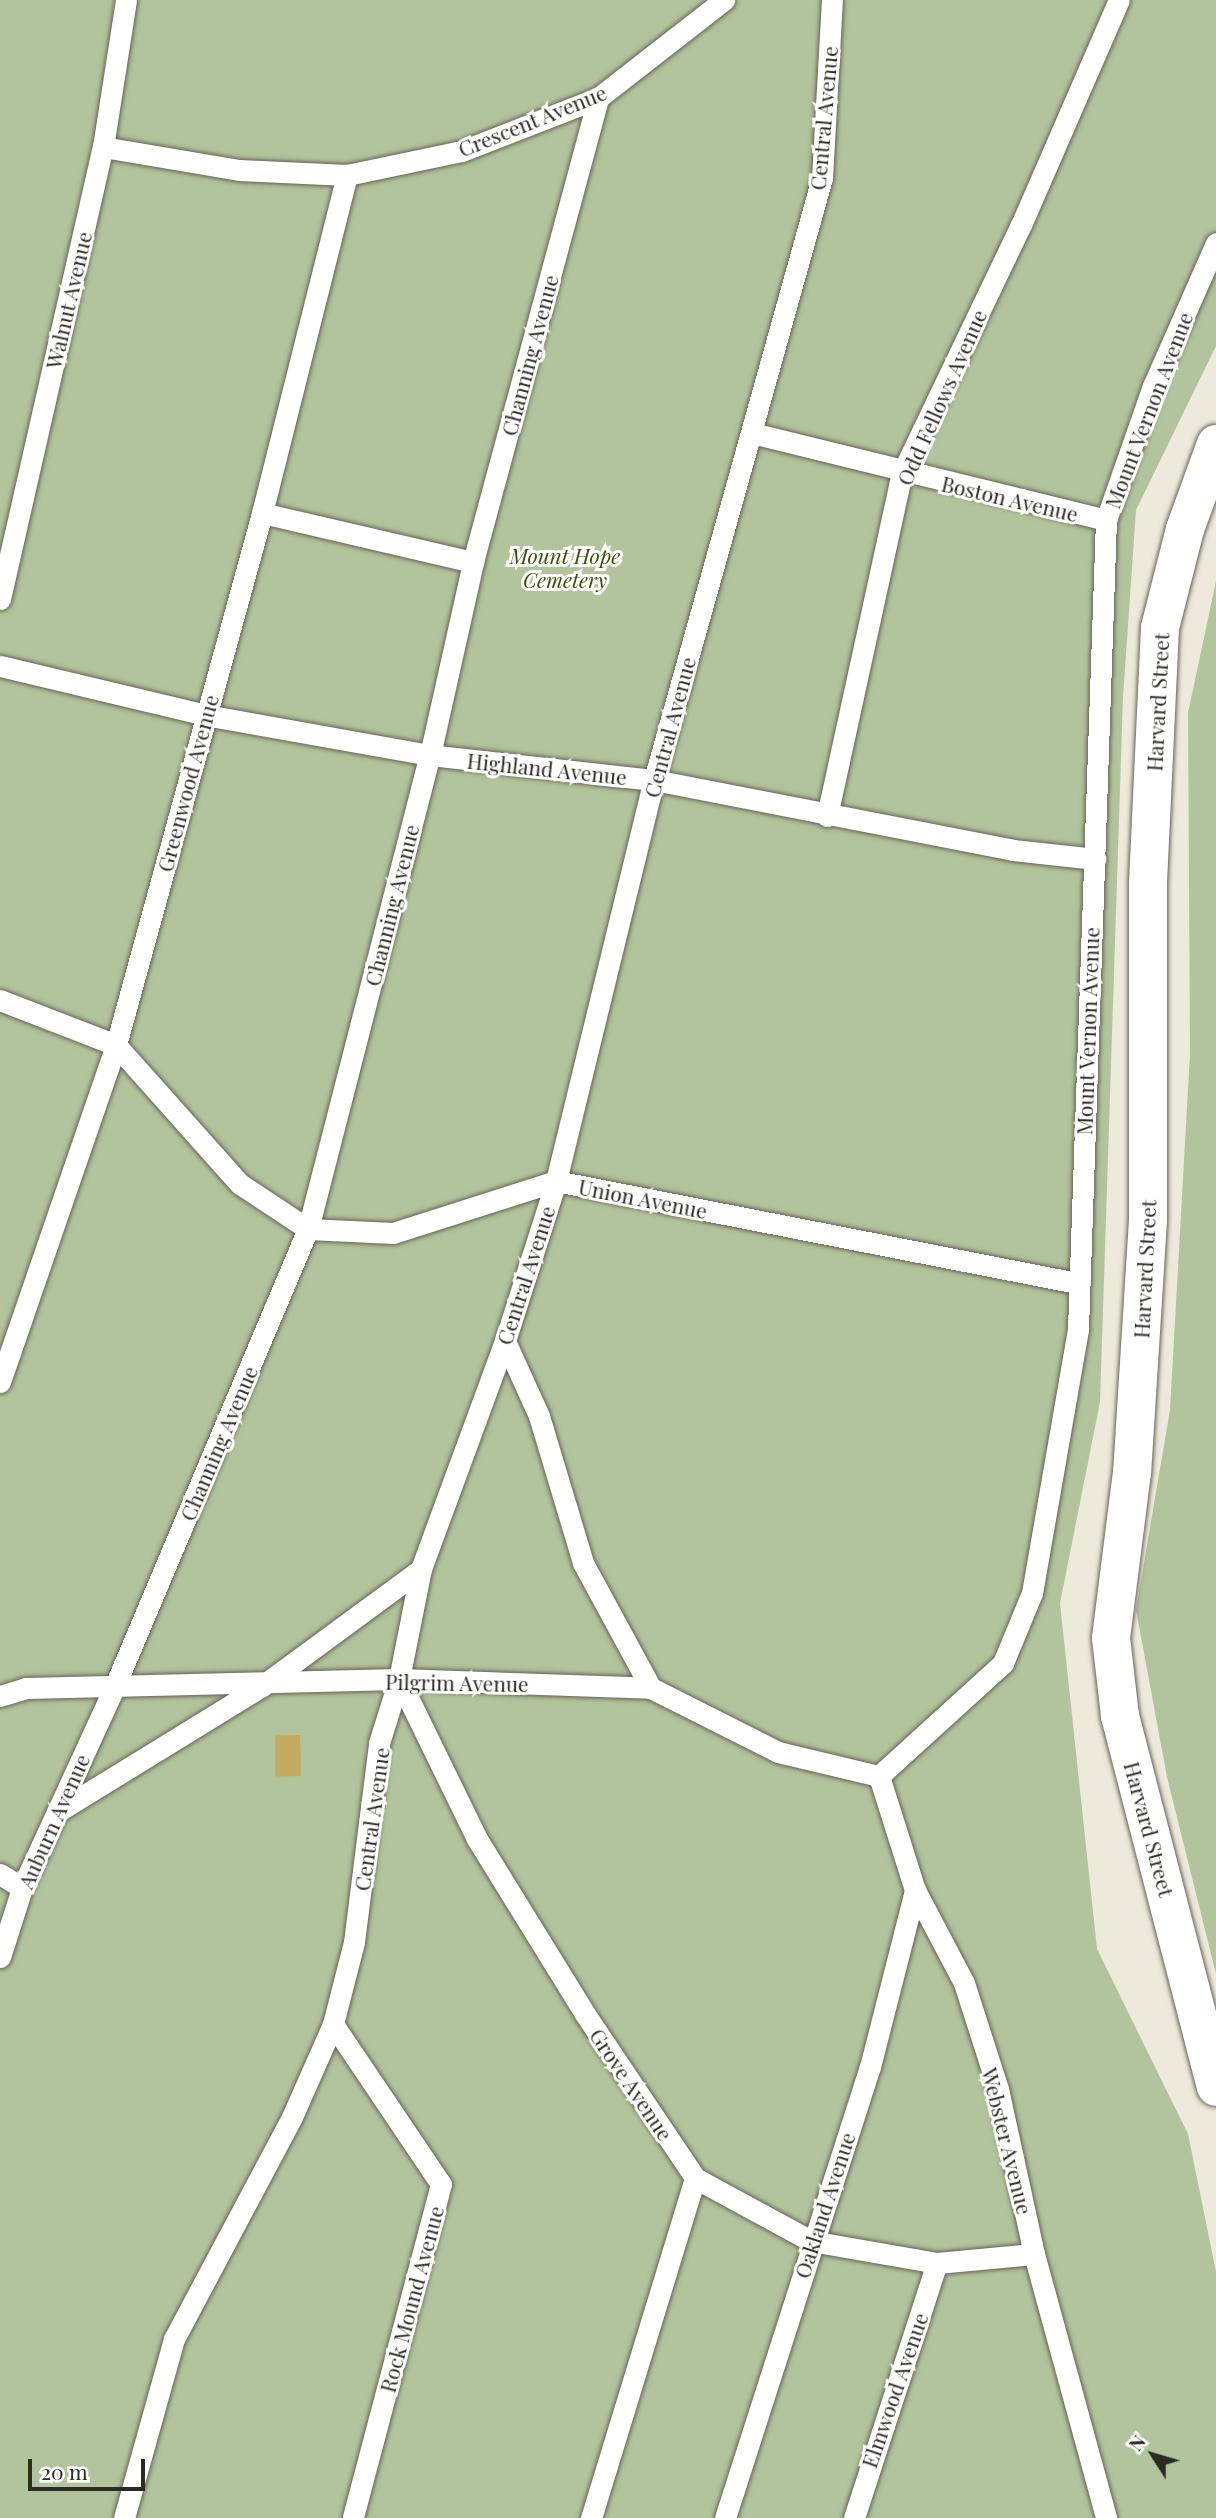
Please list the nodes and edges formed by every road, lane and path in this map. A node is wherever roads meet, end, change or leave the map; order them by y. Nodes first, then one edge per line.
1 (126, 0) edge
2 (724, 0) edge
3 (832, 0) edge
4 (1119, 0) edge
5 (598, 98) junction
6 (103, 147) junction
7 (347, 175) junction
8 (1216, 243) edge
9 (752, 433) junction
10 (1216, 444) edge
11 (902, 473) junction
12 (261, 513) junction
13 (1106, 520) junction
14 (473, 562) junction
15 (0, 599) edge
16 (0, 666) edge
17 (205, 715) junction
18 (430, 755) junction
19 (654, 780) junction
20 (827, 816) junction
21 (1096, 859) junction
22 (0, 1000) edge
23 (116, 1045) junction
24 (556, 1181) junction
25 (308, 1229) junction
26 (1077, 1283) junction
27 (505, 1341) junction
28 (0, 1382) edge
29 (421, 1569) junction
30 (398, 1679) junction
31 (262, 1686) junction
32 (114, 1688) junction
33 (651, 1688) junction
34 (0, 1696) edge
35 (879, 1776) junction
36 (57, 1812) junction
37 (0, 1874) edge
38 (22, 1888) junction
39 (915, 1890) junction
40 (0, 1957) edge
41 (334, 2024) junction
42 (1216, 2088) edge
43 (695, 2178) junction
44 (811, 2241) junction
45 (1034, 2254) junction
46 (937, 2263) junction
47 (124, 2518) edge
48 (354, 2518) edge
49 (591, 2518) edge
50 (724, 2518) edge
51 (854, 2518) edge
52 (1106, 2518) edge

1 - 6 lane, Walnut Avenue
2 - 5 lane, Crescent Avenue
3 - 9 lane, Central Avenue
4 - 11 lane, Odd Fellows Avenue
5 - 7 lane, Crescent Avenue
5 - 14 lane, Channing Avenue
6 - 7 lane, Crescent Avenue
6 - 15 lane, Walnut Avenue
7 - 12 lane, Greenwood Avenue
8 - 13 lane, Mount Vernon Avenue
9 - 11 lane, Boston Avenue
9 - 19 lane, Central Avenue
10 - 42 main road, Harvard Street
11 - 13 lane, Boston Avenue
11 - 20 lane, Odd Fellows Avenue
12 - 14 lane
12 - 17 lane, Greenwood Avenue
13 - 21 lane, Mount Vernon Avenue
14 - 18 lane, Channing Avenue
16 - 17 lane, Highland Avenue
17 - 18 lane, Highland Avenue
17 - 23 lane, Greenwood Avenue
18 - 19 lane, Highland Avenue
18 - 25 lane, Channing Avenue
19 - 20 lane, Highland Avenue
19 - 24 lane, Central Avenue
20 - 21 lane, Highland Avenue
21 - 26 lane, Mount Vernon Avenue
22 - 23 lane
23 - 25 lane
23 - 28 lane, Greenwood Avenue
24 - 25 lane, Union Avenue
24 - 26 lane, Union Avenue
24 - 27 lane, Central Avenue
25 - 32 lane, Channing Avenue
26 - 35 lane, Mount Vernon Avenue
27 - 29 lane, Central Avenue
27 - 33 lane
29 - 30 lane, Central Avenue
29 - 31 lane, Pilgrim Avenue
30 - 31 lane, Pilgrim Avenue
30 - 33 lane, Pilgrim Avenue
30 - 41 lane, Central Avenue
30 - 43 lane, Grove Avenue
31 - 32 lane, Pilgrim Avenue
31 - 36 lane, Pilgrim Avenue
32 - 34 lane, Pilgrim Avenue
32 - 36 lane, Auburn Avenue
33 - 35 lane, Pilgrim Avenue
35 - 39 lane, Webster Avenue
36 - 38 lane, Auburn Avenue
37 - 38 lane
38 - 40 lane, Auburn Avenue
39 - 44 lane, Oakland Avenue
39 - 45 lane, Webster Avenue
41 - 47 lane, Central Avenue
41 - 48 lane, Rock Mound Avenue
43 - 44 lane
43 - 49 lane
44 - 46 lane
44 - 50 lane, Oakland Avenue
45 - 46 lane
45 - 52 lane, Webster Avenue
46 - 51 lane, Elmwood Avenue

